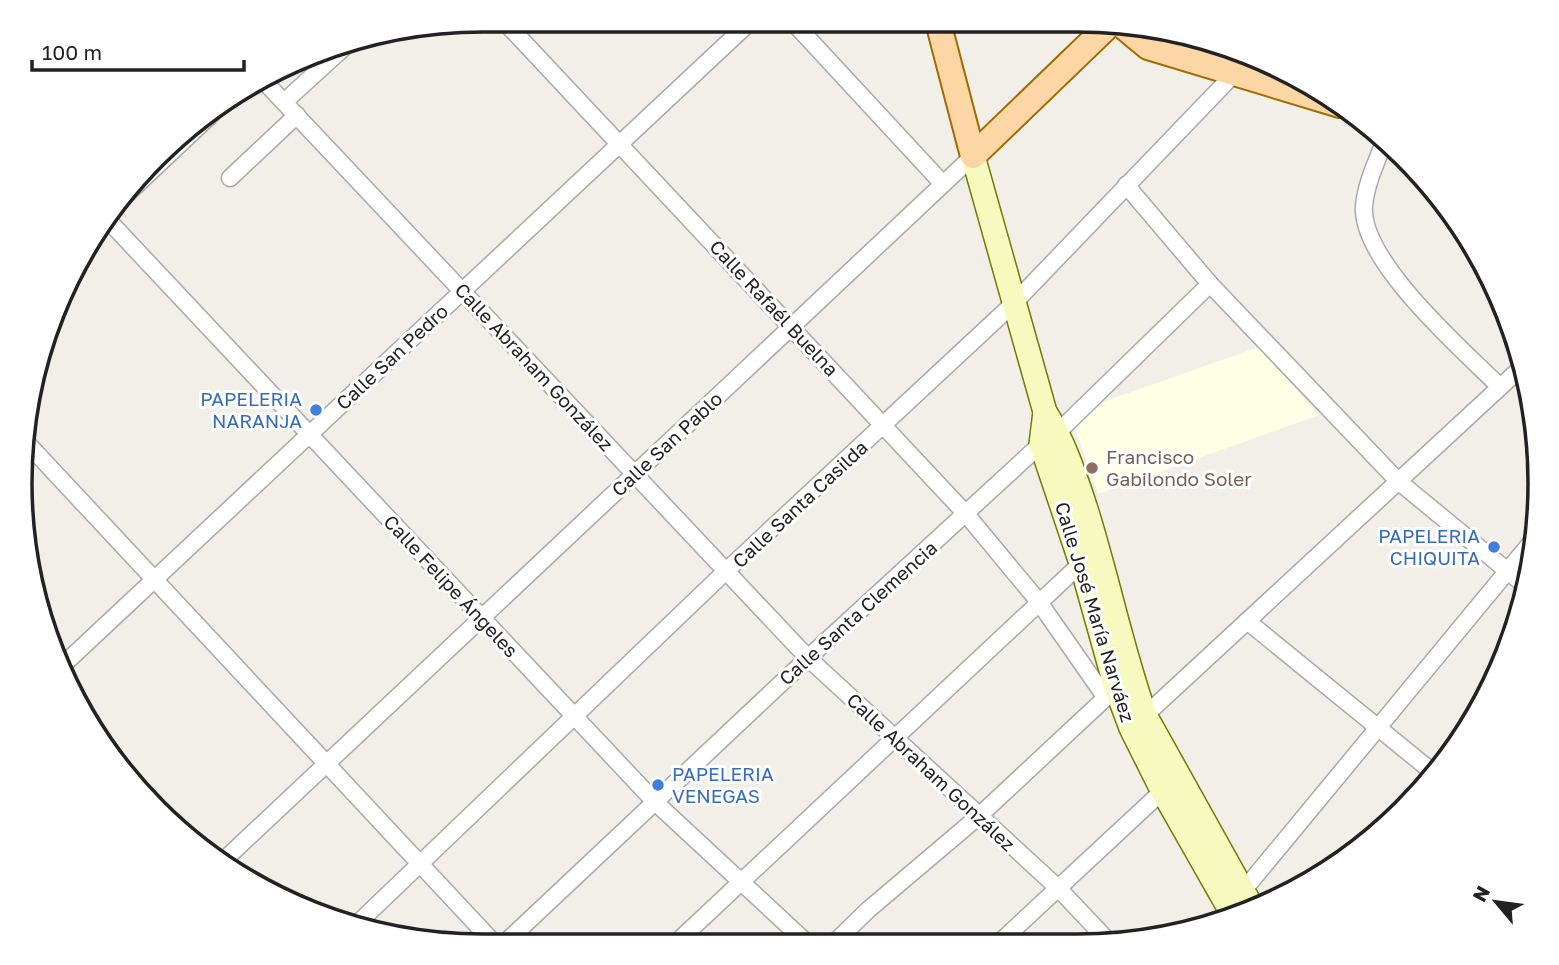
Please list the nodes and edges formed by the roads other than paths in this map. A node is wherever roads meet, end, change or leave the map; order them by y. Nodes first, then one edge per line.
1 (514, 32) edge
2 (739, 32) edge
3 (802, 32) edge
4 (941, 32) edge
5 (1102, 32) edge
6 (1133, 35) edge
7 (334, 57) edge
8 (1234, 74) junction
9 (269, 86) edge
10 (1307, 95) edge
11 (284, 102) junction
12 (297, 115) junction
13 (619, 144) junction
14 (1381, 150) edge
15 (973, 156) junction
16 (230, 178) dead end
17 (943, 184) junction
18 (1126, 185) junction
19 (113, 225) edge
20 (1210, 284) junction
21 (462, 291) junction
22 (1014, 302) junction
23 (792, 327) junction
24 (1514, 374) edge
25 (1500, 387) junction
26 (883, 426) junction
27 (309, 434) junction
28 (1050, 438) junction
29 (32, 449) edge
30 (635, 474) junction
31 (1398, 481) junction
32 (966, 514) junction
33 (1098, 547) junction
34 (1522, 554) edge
35 (1081, 563) junction
36 (726, 571) junction
37 (1508, 571) junction
38 (155, 579) junction
39 (1517, 579) edge
40 (1039, 602) junction
41 (481, 620) junction
42 (1247, 621) junction
43 (808, 658) junction
44 (68, 660) edge
45 (1119, 692) junction
46 (574, 716) junction
47 (1138, 721) junction
48 (1380, 727) junction
49 (895, 738) junction
50 (327, 764) junction
51 (1426, 767) edge
52 (1171, 783) junction
53 (655, 802) junction
54 (979, 816) junction
55 (229, 855) edge
56 (420, 864) junction
57 (741, 882) junction
58 (1058, 888) junction
59 (1241, 902) edge
60 (1238, 903) edge
61 (363, 917) edge
62 (1101, 933) edge
63 (486, 934) edge
64 (515, 934) edge
65 (686, 934) edge
66 (797, 934) edge
67 (843, 934) edge
68 (1009, 934) edge

1 - 13 street, Calle Rafaél Buelna
2 - 13 street, Calle San Pedro
3 - 17 street
4 - 15 main road, Calle José María Narváez
5 - 15 main road, Calle San Pablo
6 - 8 main road
7 - 11 street
8 - 10 main road
8 - 18 street, Calle Santa Casilda
9 - 11 street, Calle Abraham González
11 - 12 street, Calle Abraham González
12 - 16 street
12 - 21 street, Calle Abraham González
13 - 21 street, Calle San Pedro
13 - 23 street, Calle Rafaél Buelna
14 - 25 street
15 - 17 street, Calle San Pablo
15 - 22 street, Calle José María Narváez
17 - 23 street, Calle San Pablo
18 - 20 street
18 - 22 street, Calle Santa Casilda
19 - 27 street, Calle Felipe Ángeles
20 - 28 street, Calle Santa Clemencia
20 - 31 street
21 - 27 street, Calle San Pedro
21 - 30 street, Calle Abraham González
22 - 26 street, Calle Santa Casilda
22 - 28 street, Calle José María Narváez
23 - 26 street, Calle Rafaél Buelna
23 - 30 street, Calle San Pablo
24 - 25 street
25 - 31 street
26 - 32 street, Calle Rafaél Buelna
26 - 36 street, Calle Santa Casilda
27 - 38 street, Calle San Pedro
27 - 41 street, Calle Felipe Ángeles
28 - 32 street, Calle Santa Clemencia
28 - 33 street, Calle José María Narváez
28 - 35 street, Calle José María Narváez
29 - 38 street
30 - 36 street, Calle Abraham González
30 - 41 street, Calle San Pablo
31 - 37 street
31 - 42 street
32 - 40 street, Calle Rafaél Buelna
32 - 43 street, Calle Santa Clemencia
33 - 35 street
33 - 45 street, Calle José María Narváez
34 - 37 street
35 - 40 street
35 - 45 street, Calle José María Narváez
36 - 43 street, Calle Abraham González
36 - 46 street, Calle Santa Casilda
37 - 39 street
37 - 48 street
38 - 44 street, Calle San Pedro
38 - 50 street
40 - 45 street, Calle Rafaél Buelna
40 - 49 street
41 - 46 street, Calle Felipe Ángeles
41 - 50 street, Calle San Pablo
42 - 47 street
42 - 48 street
43 - 49 street, Calle Abraham González
43 - 53 street, Calle Santa Clemencia
45 - 47 street, Calle José María Narváez
45 - 54 street
46 - 53 street, Calle Felipe Ángeles
46 - 56 street, Calle Santa Casilda
47 - 52 street, Calle José María Narváez
48 - 51 street
48 - 59 street
49 - 54 street, Calle Abraham González
49 - 57 street
50 - 55 street, Calle San Pablo
50 - 56 street
52 - 58 street
52 - 60 street, Calle José María Narváez
53 - 57 street, Calle Felipe Ángeles
53 - 64 street, Calle Santa Clemencia
54 - 58 street, Calle Abraham González
54 - 67 street
56 - 61 street, Calle Santa Casilda
56 - 63 street
57 - 65 street
57 - 66 street, Calle Felipe Ángeles
58 - 62 street, Calle Abraham González
58 - 68 street

